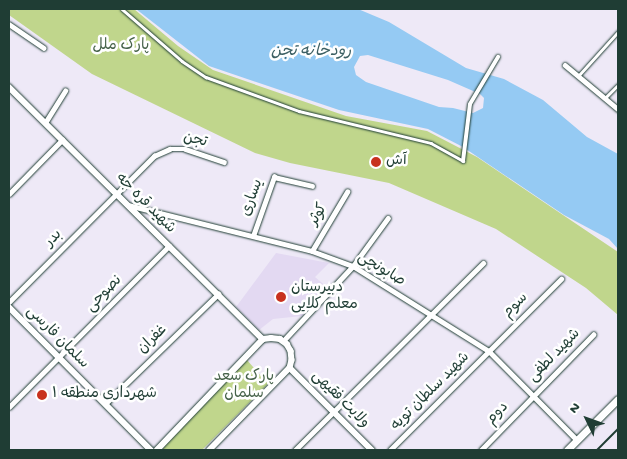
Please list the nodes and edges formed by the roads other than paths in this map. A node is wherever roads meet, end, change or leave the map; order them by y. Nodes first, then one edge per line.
1 (122, 9) edge
2 (9, 24) edge
3 (618, 32) edge
4 (44, 48) dead end
5 (498, 57) dead end
6 (565, 65) dead end
7 (578, 77) junction
8 (618, 85) edge
9 (9, 87) edge
10 (65, 91) dead end
11 (606, 97) junction
12 (618, 109) edge
13 (45, 123) junction
14 (62, 140) junction
15 (463, 161) joint
16 (224, 162) dead end
17 (312, 186) dead end
18 (347, 192) dead end
19 (9, 194) edge
20 (116, 194) junction
21 (128, 205) junction
22 (388, 218) dead end
23 (252, 236) junction
24 (169, 246) junction
25 (312, 251) junction
26 (482, 263) dead end
27 (353, 266) junction
28 (560, 279) dead end
29 (218, 294) junction
30 (9, 302) edge
31 (9, 307) edge
32 (431, 315) junction
33 (593, 335) dead end
34 (263, 340) junction
35 (283, 341) junction
36 (489, 351) junction
37 (60, 358) junction
38 (290, 368) junction
39 (534, 395) junction
40 (618, 399) edge
41 (105, 404) junction
42 (9, 407) edge
43 (334, 412) junction
44 (577, 440) junction
45 (151, 450) edge
46 (156, 450) edge
47 (210, 450) edge
48 (295, 450) edge
49 (372, 450) edge
50 (390, 450) edge
51 (481, 450) edge
52 (567, 450) edge

1 - 15 lane
2 - 4 street
3 - 7 lane
5 - 15 street
6 - 7 street
7 - 11 street
8 - 11 lane
9 - 13 street, شهید قره جه
10 - 13 street
11 - 12 street
13 - 14 street, شهید قره جه
14 - 19 street
14 - 20 street, شهید قره جه
16 - 20 street, تجن
17 - 23 street, یساری
18 - 25 street, کوثر
20 - 21 street, شهید قره جه
20 - 30 street, بدر
21 - 23 street, صابونچی
21 - 24 street, شهید قره جه
22 - 27 street
23 - 25 street, صابونچی
24 - 29 street, شهید قره جه
24 - 37 street, نصوحی
25 - 27 street, صابونچی
26 - 32 street
27 - 32 street, صابونچی
27 - 35 street
28 - 36 street, سوم
29 - 34 street, شهید قره جه
29 - 41 street, غفران
31 - 37 street, سلمان فارسی
32 - 36 street, صابونچی
32 - 43 street
33 - 39 street, شهید لطفی
34 - 35 street
34 - 46 street
35 - 38 street
36 - 39 street, صابونچی
36 - 50 street, شهید سلطان تویه
37 - 41 street, سلمان فارسی
37 - 42 street, نصوحی
38 - 43 street, ولایت فقیهی
38 - 47 street
39 - 44 street, صابونچی
39 - 51 street, دوم
40 - 44 main road
41 - 45 street, سلمان فارسی
43 - 48 street
43 - 49 street, ولایت فقیهی
44 - 52 main road

